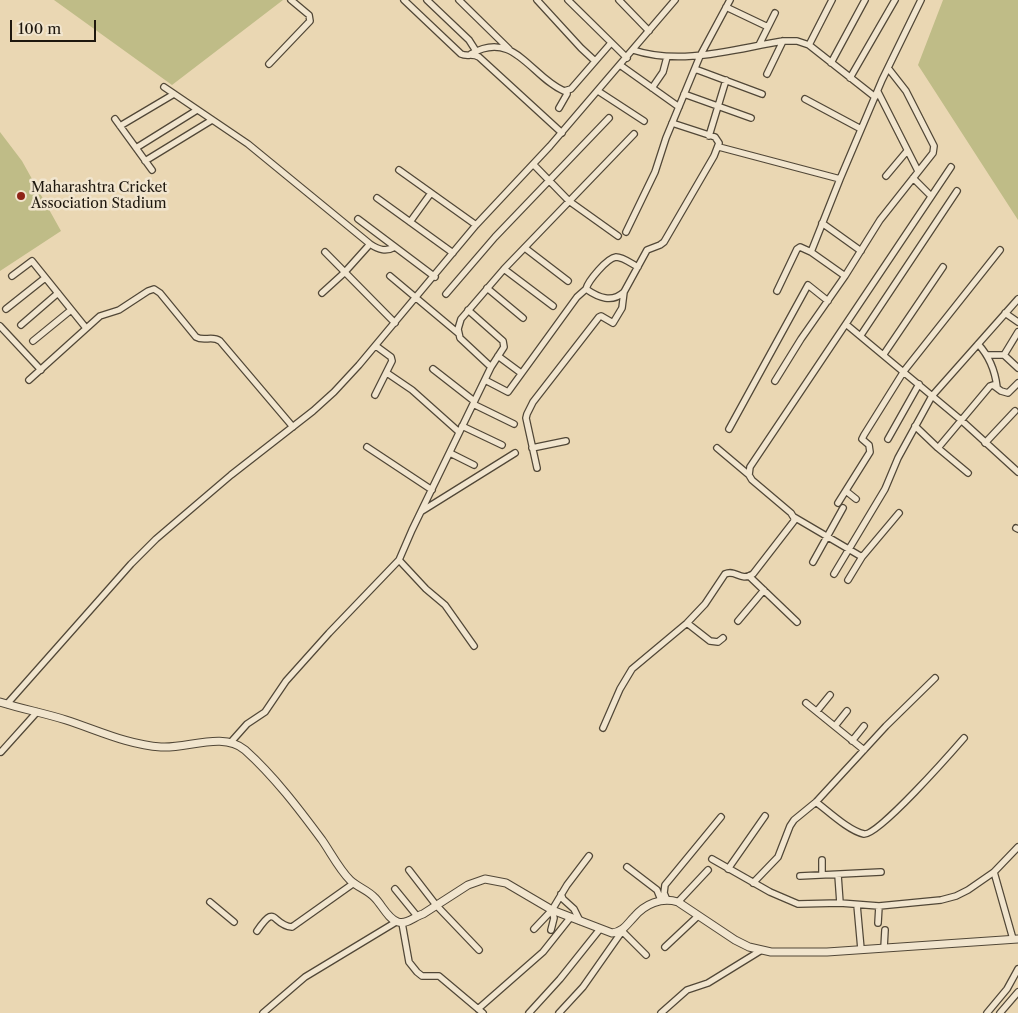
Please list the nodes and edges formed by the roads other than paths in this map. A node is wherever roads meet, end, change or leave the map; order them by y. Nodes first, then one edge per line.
1 (291, 0) edge
2 (404, 0) edge
3 (427, 0) edge
4 (458, 0) edge
5 (537, 0) edge
6 (568, 0) edge
7 (619, 0) edge
8 (674, 0) edge
9 (730, 0) edge
10 (832, 0) edge
11 (865, 0) edge
12 (895, 0) edge
13 (921, 0) edge
14 (726, 7) junction
15 (775, 13) dead end
16 (768, 27) junction
17 (649, 31) junction
18 (783, 41) junction
19 (611, 43) junction
20 (759, 45) junction
21 (809, 46) junction
22 (634, 50) junction
23 (511, 51) junction
24 (474, 52) junction
25 (700, 56) junction
26 (667, 57) junction
27 (627, 58) junction
28 (595, 61) junction
29 (831, 63) junction
30 (269, 64) dead end
31 (620, 65) junction
32 (695, 68) junction
33 (888, 68) junction
34 (767, 74) dead end
35 (850, 78) junction
36 (726, 80) junction
37 (164, 87) dead end
38 (652, 88) junction
39 (567, 91) junction
40 (598, 91) junction
41 (174, 94) junction
42 (684, 94) junction
43 (762, 94) dead end
44 (876, 94) junction
45 (805, 99) dead end
46 (679, 106) junction
47 (718, 106) junction
48 (559, 108) dead end
49 (197, 110) junction
50 (115, 118) dead end
51 (609, 118) dead end
52 (751, 118) dead end
53 (212, 120) junction
54 (644, 121) dead end
55 (672, 123) junction
56 (120, 126) junction
57 (861, 129) junction
58 (562, 133) junction
59 (634, 134) dead end
60 (709, 136) junction
61 (136, 148) junction
62 (719, 148) junction
63 (907, 151) junction
64 (145, 161) junction
65 (534, 166) junction
66 (950, 167) dead end
67 (152, 170) dead end
68 (399, 170) dead end
69 (918, 171) junction
70 (886, 176) dead end
71 (913, 178) junction
72 (840, 179) junction
73 (549, 181) junction
74 (958, 191) dead end
75 (431, 192) junction
76 (931, 196) junction
77 (377, 198) dead end
78 (569, 201) junction
79 (358, 218) dead end
80 (410, 222) junction
81 (822, 224) junction
82 (476, 226) junction
83 (626, 232) dead end
84 (618, 236) dead end
85 (370, 244) junction
86 (395, 247) junction
87 (525, 248) junction
88 (1000, 250) dead end
89 (861, 251) junction
90 (325, 252) dead end
91 (811, 252) junction
92 (453, 253) junction
93 (638, 267) junction
94 (943, 267) dead end
95 (504, 269) junction
96 (344, 273) junction
97 (12, 276) dead end
98 (390, 276) dead end
99 (845, 276) junction
100 (435, 277) junction
101 (45, 278) junction
102 (568, 281) dead end
103 (487, 288) junction
104 (586, 289) junction
105 (777, 291) dead end
106 (624, 292) junction
107 (58, 293) junction
108 (322, 293) dead end
109 (446, 294) dead end
110 (416, 299) junction
111 (1018, 299) edge
112 (828, 301) junction
113 (553, 306) dead end
114 (6, 309) dead end
115 (71, 310) junction
116 (468, 310) junction
117 (1006, 313) junction
118 (523, 318) dead end
119 (1018, 322) edge
120 (395, 323) junction
121 (847, 324) junction
122 (21, 325) dead end
123 (0, 326) edge
124 (86, 328) junction
125 (1018, 332) edge
126 (458, 333) junction
127 (861, 335) junction
128 (33, 341) dead end
129 (978, 344) junction
130 (376, 346) junction
131 (884, 354) junction
132 (988, 355) junction
133 (1004, 355) junction
134 (498, 356) junction
135 (491, 367) junction
136 (1018, 368) edge
137 (434, 369) dead end
138 (40, 370) junction
139 (904, 371) junction
140 (387, 373) junction
141 (521, 373) junction
142 (29, 380) dead end
143 (485, 380) junction
144 (775, 381) dead end
145 (1018, 383) edge
146 (919, 384) junction
147 (997, 387) junction
148 (375, 395) dead end
149 (932, 396) junction
150 (474, 403) junction
151 (1015, 412) dead end
152 (961, 420) junction
153 (514, 424) dead end
154 (915, 426) junction
155 (293, 427) junction
156 (461, 429) junction
157 (729, 429) dead end
158 (888, 439) dead end
159 (566, 441) dead end
160 (986, 443) junction
161 (502, 445) dead end
162 (367, 447) dead end
163 (532, 448) junction
164 (718, 448) dead end
165 (938, 448) junction
166 (450, 452) junction
167 (515, 453) dead end
168 (474, 465) dead end
169 (537, 468) dead end
170 (1018, 472) edge
171 (968, 473) dead end
172 (749, 475) junction
173 (432, 490) junction
174 (846, 491) junction
175 (856, 499) dead end
176 (838, 503) dead end
177 (843, 508) dead end
178 (422, 511) junction
179 (899, 513) dead end
180 (794, 517) junction
181 (827, 536) junction
182 (849, 549) junction
183 (862, 557) junction
184 (399, 560) junction
185 (813, 562) dead end
186 (834, 574) dead end
187 (748, 576) junction
188 (848, 580) dead end
189 (764, 590) junction
190 (738, 622) dead end
191 (797, 622) dead end
192 (687, 623) junction
193 (723, 638) dead end
194 (474, 646) dead end
195 (935, 678) dead end
196 (830, 695) dead end
197 (4, 703) edge
198 (806, 703) dead end
199 (817, 711) junction
200 (847, 711) dead end
201 (37, 712) junction
202 (835, 726) junction
203 (864, 726) dead end
204 (603, 728) dead end
205 (964, 738) dead end
206 (852, 741) junction
207 (231, 742) junction
208 (864, 750) junction
209 (1, 752) edge
210 (816, 802) junction
211 (765, 816) dead end
212 (721, 817) dead end
213 (1018, 846) edge
214 (589, 856) dead end
215 (712, 859) dead end
216 (822, 860) dead end
217 (627, 866) dead end
218 (728, 869) junction
219 (409, 870) dead end
220 (708, 870) dead end
221 (881, 872) dead end
222 (994, 872) junction
223 (838, 874) junction
224 (822, 875) junction
225 (800, 876) dead end
226 (354, 883) junction
227 (753, 883) junction
228 (395, 889) dead end
229 (561, 894) junction
230 (664, 900) junction
231 (210, 902) dead end
232 (678, 902) junction
233 (840, 903) junction
234 (436, 905) junction
235 (857, 905) junction
236 (879, 906) junction
237 (552, 910) junction
238 (416, 916) junction
239 (698, 916) junction
240 (570, 918) junction
241 (234, 922) dead end
242 (399, 922) junction
243 (580, 922) junction
244 (878, 923) dead end
245 (534, 928) dead end
246 (600, 929) junction
247 (551, 930) dead end
248 (885, 930) dead end
249 (257, 931) dead end
250 (622, 931) junction
251 (1016, 939) edge
252 (665, 947) dead end
253 (884, 948) junction
254 (860, 949) junction
255 (480, 950) dead end
256 (760, 951) junction
257 (646, 955) dead end
258 (1018, 969) edge
259 (1018, 992) edge
260 (481, 1011) edge
261 (263, 1013) edge
262 (529, 1013) edge
263 (559, 1013) edge
264 (661, 1013) edge
265 (987, 1013) edge
266 (1000, 1013) edge

1 - 30 street
2 - 24 street
3 - 24 street
4 - 23 street
5 - 28 street
6 - 19 street
7 - 17 street
8 - 17 street
9 - 14 street
10 - 21 street
11 - 29 street
12 - 35 street
13 - 33 street
14 - 16 street
14 - 25 street
15 - 16 street
16 - 20 street
17 - 22 street
18 - 20 street
18 - 21 street
18 - 34 street
19 - 27 street
19 - 28 street
20 - 25 street
21 - 29 street
22 - 26 street
22 - 27 street
23 - 24 street
23 - 39 street
24 - 58 street
25 - 26 street
25 - 32 street
26 - 38 street
27 - 31 street
28 - 39 street
29 - 35 street
31 - 38 street
31 - 40 street
32 - 36 street
32 - 42 street
33 - 44 street
33 - 69 street
35 - 44 street
36 - 43 street
36 - 47 street
37 - 41 street
38 - 46 street
39 - 48 street
40 - 54 street
40 - 58 street
41 - 49 street
41 - 56 street
42 - 46 street
42 - 47 street
44 - 57 street
44 - 63 street
45 - 57 street
46 - 55 street
47 - 52 street
47 - 60 street
49 - 53 street
49 - 61 street
50 - 56 street
51 - 73 street
53 - 64 street
53 - 85 street
55 - 60 street
55 - 83 street
56 - 61 street
57 - 72 street
58 - 65 street
59 - 78 street
60 - 62 street
61 - 64 street
62 - 72 street
62 - 93 street
63 - 69 street
63 - 70 street
64 - 67 street
65 - 73 street
65 - 82 street
66 - 76 street
68 - 75 street
69 - 71 street
71 - 76 street
71 - 89 street
72 - 81 street
73 - 78 street
73 - 109 street
74 - 127 street
75 - 80 street
75 - 82 street
76 - 121 street
77 - 80 street
78 - 84 street
78 - 87 street
79 - 86 street
80 - 92 street
81 - 89 street
81 - 91 street
82 - 92 street
85 - 86 street
85 - 96 street
86 - 100 street
87 - 95 street
87 - 102 street
88 - 139 street
89 - 99 street
90 - 96 street
91 - 99 street
91 - 105 street
92 - 100 street
93 - 104 street
93 - 106 street
94 - 131 street
95 - 103 street
95 - 113 street
96 - 108 street
96 - 120 street
97 - 101 street
98 - 110 street
99 - 112 street
100 - 110 street
101 - 107 street
101 - 114 street
103 - 116 street
103 - 118 street
104 - 106 street
104 - 141 street
106 - 163 street
107 - 115 street
107 - 122 street
110 - 120 street
110 - 126 street
111 - 117 street
112 - 144 street
112 - 157 street
115 - 124 street
115 - 128 street
116 - 126 street
116 - 134 street
117 - 119 street
117 - 129 street
120 - 130 street
121 - 127 street
121 - 172 street
123 - 138 street
124 - 138 street
124 - 155 street
125 - 133 street
126 - 135 street
127 - 131 street
129 - 132 street
129 - 149 street
130 - 140 street
130 - 155 street
131 - 139 street
132 - 133 street
132 - 147 street
133 - 136 street
134 - 135 street
134 - 141 street
135 - 143 street
137 - 150 street
138 - 142 street
139 - 146 street
139 - 174 street
140 - 148 street
140 - 156 street
141 - 143 street
143 - 150 street
145 - 147 street
146 - 149 street
146 - 158 street
147 - 152 street
149 - 152 street
149 - 154 street
150 - 153 street
150 - 156 street
151 - 160 street
152 - 160 street
152 - 165 street
154 - 165 street
154 - 182 street
155 - 197 street
156 - 161 street
156 - 166 street
159 - 163 street
160 - 170 street
162 - 173 street
163 - 169 street
164 - 172 street
165 - 171 street
166 - 168 street
166 - 173 street
167 - 178 street
172 - 180 street
173 - 178 street
174 - 175 street
174 - 176 street
177 - 181 street
178 - 184 street
179 - 183 street
180 - 181 street
180 - 187 street
181 - 182 street
181 - 185 street
182 - 183 street
182 - 186 street
183 - 188 street
184 - 194 street
184 - 207 street
187 - 189 street
187 - 192 street
189 - 190 street
189 - 191 street
192 - 193 street
192 - 204 street
195 - 208 street
196 - 199 street
197 - 201 street
198 - 199 street
199 - 202 street
200 - 202 street
201 - 207 street
201 - 209 street
202 - 206 street
203 - 206 street
205 - 210 street
206 - 208 street
207 - 226 street
208 - 210 street
210 - 227 street
211 - 218 street
212 - 230 street
213 - 222 street
214 - 229 street
215 - 218 street
216 - 224 street
217 - 230 street
218 - 227 street
219 - 234 street
220 - 232 street
221 - 223 street
222 - 236 street
222 - 251 street
223 - 224 street
223 - 233 street
224 - 225 street
226 - 242 street
226 - 249 street
227 - 233 street
228 - 238 street
229 - 237 street
229 - 243 street
230 - 232 street
230 - 250 street
231 - 241 street
232 - 239 street
233 - 235 street
234 - 237 street
234 - 238 street
234 - 255 street
235 - 236 street
235 - 254 street
236 - 244 street
237 - 240 street
237 - 245 street
237 - 247 street
238 - 242 street
239 - 252 street
239 - 256 street
240 - 243 street
240 - 260 street
242 - 260 street
242 - 261 street
243 - 246 street
246 - 250 street
246 - 262 street
248 - 253 street
250 - 257 street
250 - 263 street
251 - 253 street
253 - 254 street
254 - 256 street
256 - 264 street
258 - 265 street
259 - 266 street

